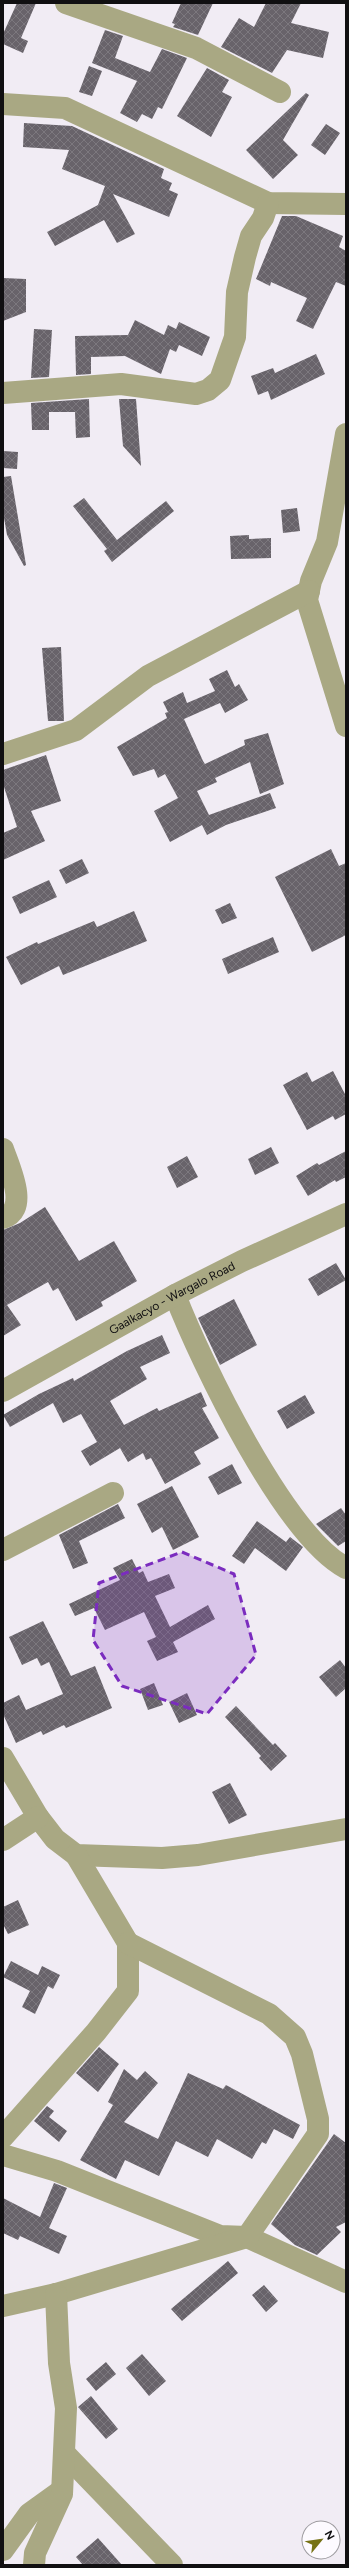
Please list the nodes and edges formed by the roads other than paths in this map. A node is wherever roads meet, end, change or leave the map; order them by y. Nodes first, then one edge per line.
1 (66, 3) edge
2 (280, 92) dead end
3 (3, 104) edge
4 (268, 203) junction
5 (346, 204) edge
6 (3, 393) edge
7 (346, 434) edge
8 (309, 591) junction
9 (346, 726) edge
10 (3, 754) edge
11 (3, 1149) edge
12 (346, 1214) edge
13 (3, 1218) edge
14 (175, 1295) junction
15 (3, 1391) edge
16 (113, 1493) dead end
17 (3, 1550) edge
18 (346, 1568) edge
19 (3, 1760) edge
20 (38, 1817) junction
21 (346, 1829) edge
22 (3, 1840) edge
23 (76, 1855) junction
24 (128, 1943) junction
25 (3, 2138) edge
26 (3, 2155) edge
27 (247, 2237) junction
28 (346, 2282) edge
29 (56, 2294) junction
30 (3, 2306) edge
31 (65, 2454) junction
32 (61, 2491) junction
33 (3, 2550) edge
34 (34, 2565) edge
35 (172, 2565) edge

1 - 2 street
3 - 4 street
4 - 5 street
4 - 6 street
7 - 8 street
8 - 9 street
8 - 10 street
11 - 13 street
12 - 14 street, Gaalkacyo - Wargalo Road
14 - 15 street, Gaalkacyo - Wargalo Road
14 - 18 street
16 - 17 street
19 - 20 street
20 - 22 street
20 - 23 street
21 - 23 street
23 - 24 street
24 - 25 street
24 - 27 street
26 - 27 street
27 - 28 street
27 - 29 street
29 - 30 street
29 - 31 street
31 - 32 street
31 - 35 street
32 - 33 street
32 - 34 street

